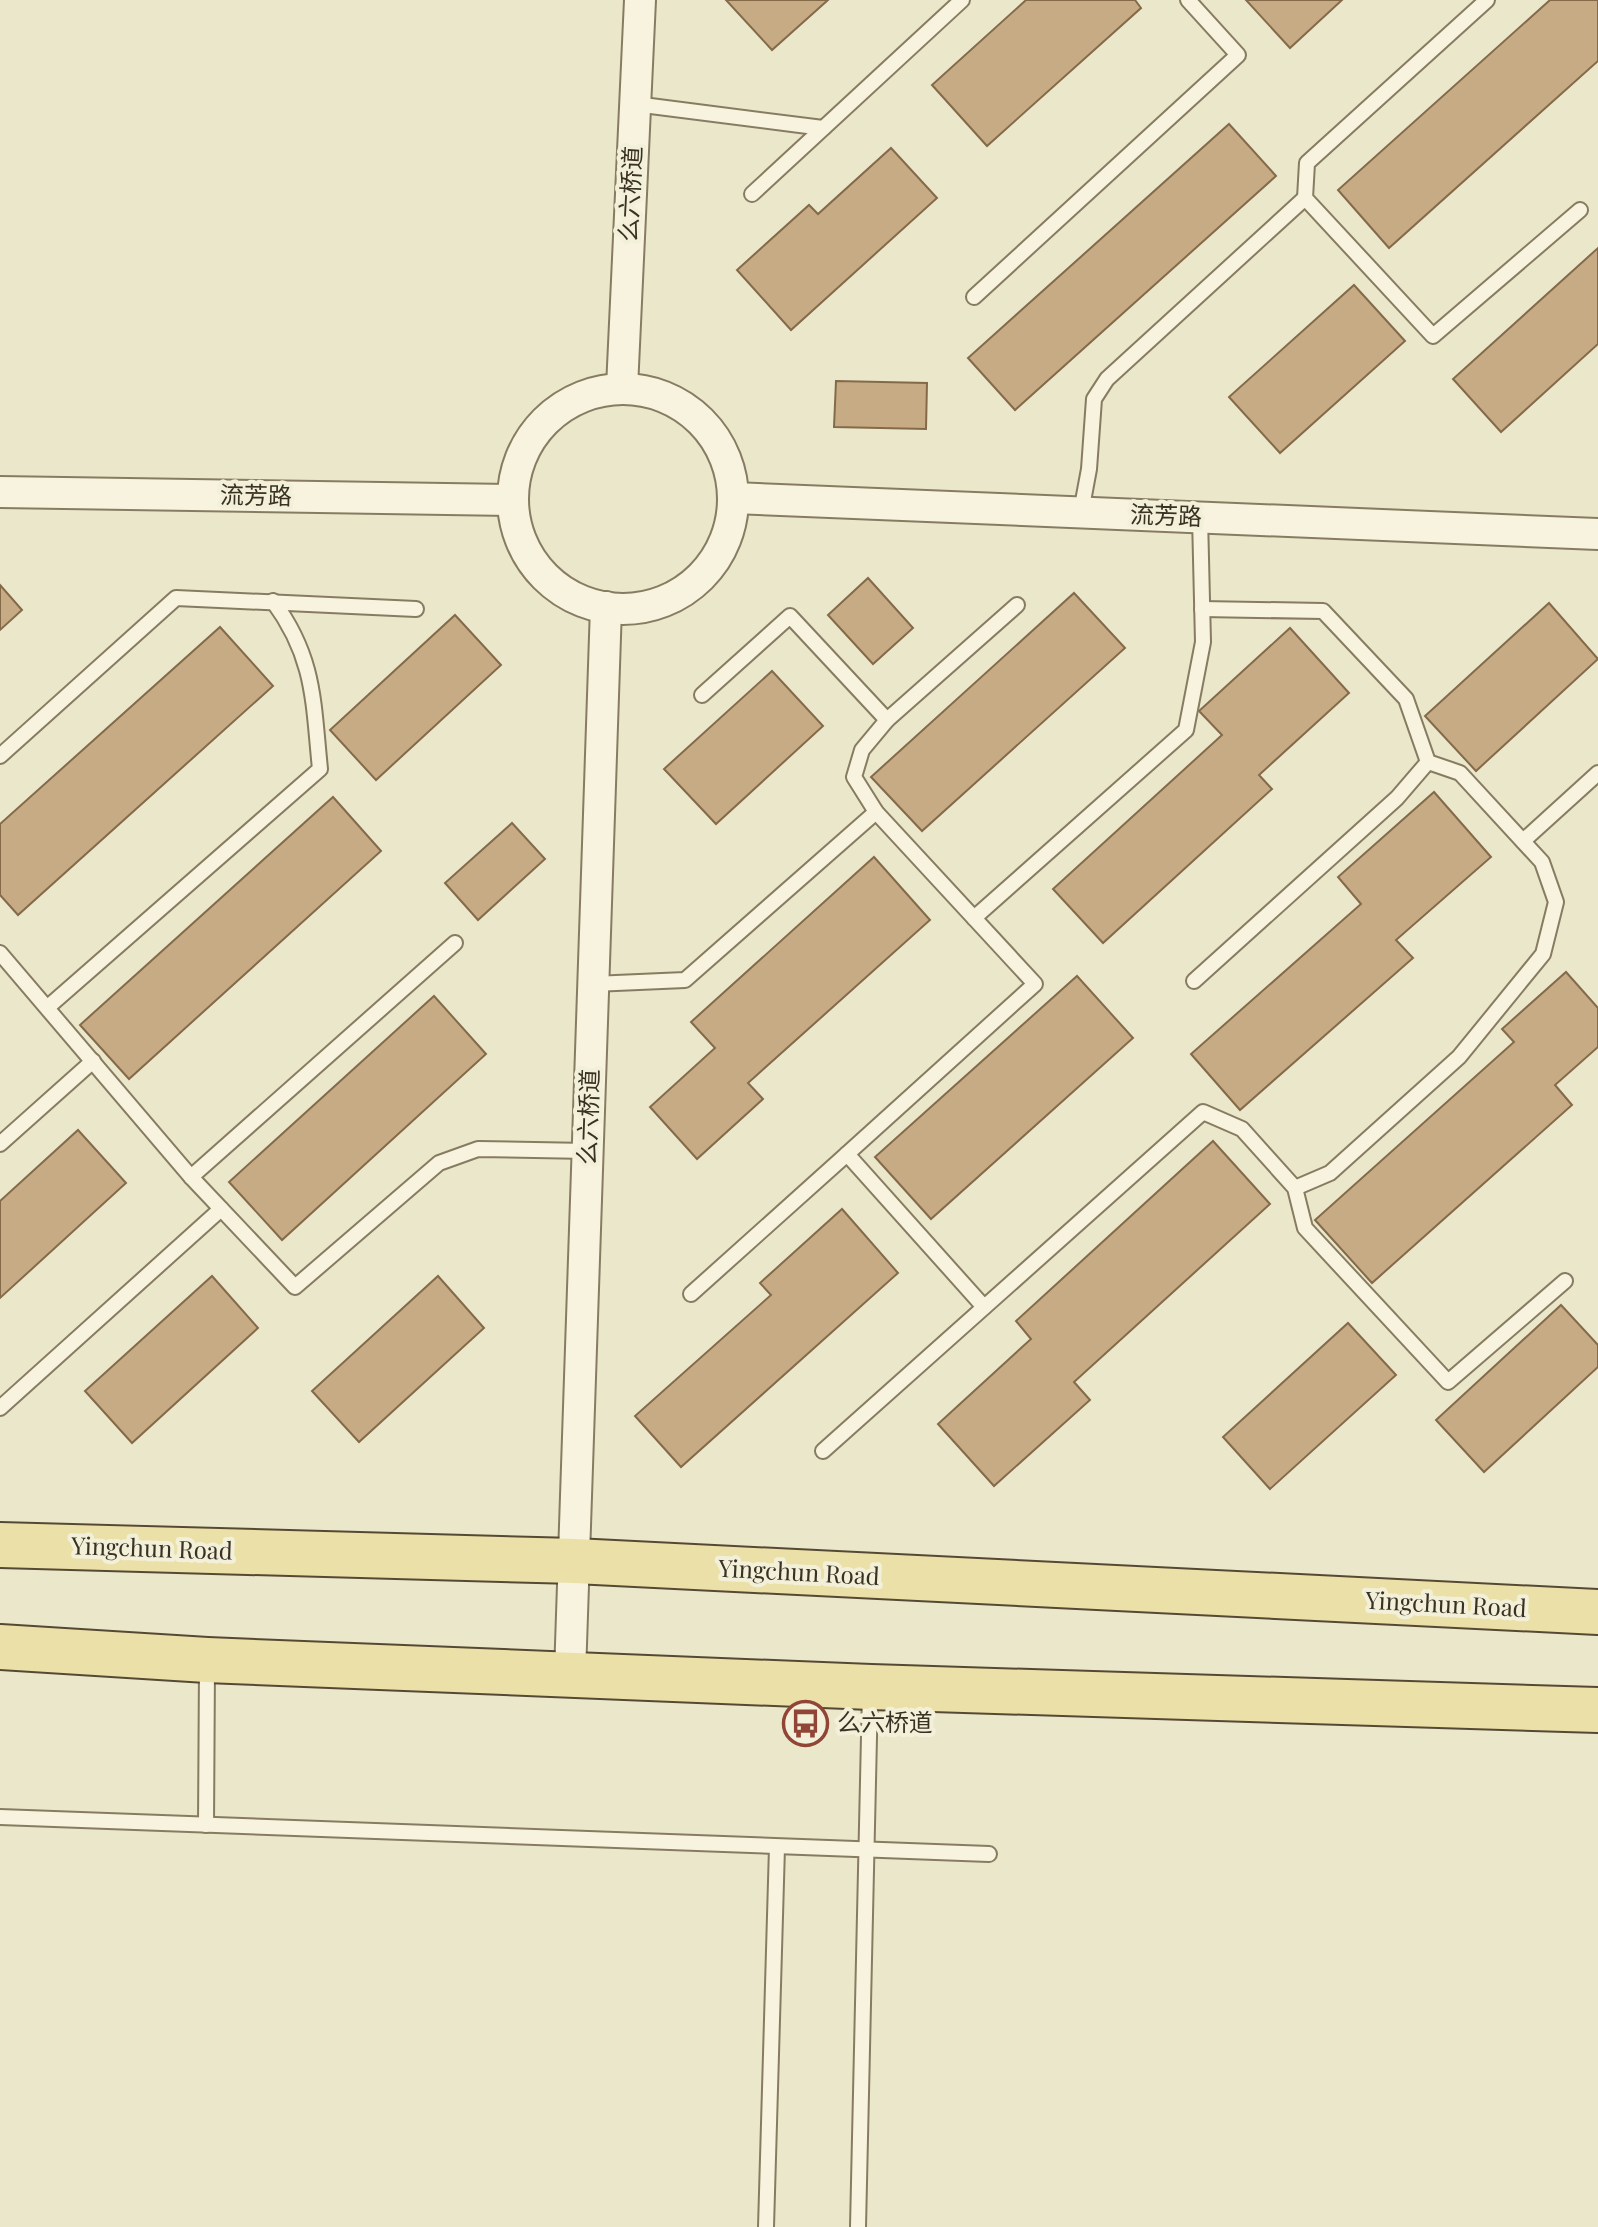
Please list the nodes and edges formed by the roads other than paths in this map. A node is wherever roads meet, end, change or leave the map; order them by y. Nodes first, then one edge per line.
1 (640, 0) edge
2 (962, 0) edge
3 (1188, 0) edge
4 (1487, 0) edge
5 (635, 104) junction
6 (823, 128) junction
7 (752, 194) dead end
8 (1305, 198) junction
9 (1580, 210) dead end
10 (974, 297) dead end
11 (622, 388) junction
12 (0, 492) edge
13 (734, 498) junction
14 (512, 500) junction
15 (1081, 512) junction
16 (1200, 517) junction
17 (1598, 534) edge
18 (273, 601) junction
19 (1017, 605) dead end
20 (606, 607) junction
21 (416, 609) dead end
22 (1202, 609) junction
23 (702, 695) dead end
24 (887, 720) junction
25 (0, 756) edge
26 (1428, 762) junction
27 (1598, 773) edge
28 (876, 812) junction
29 (1523, 841) junction
30 (974, 918) junction
31 (455, 943) dead end
32 (0, 953) edge
33 (1194, 981) dead end
34 (593, 984) junction
35 (48, 1007) junction
36 (93, 1061) junction
37 (0, 1144) edge
38 (588, 1151) junction
39 (847, 1154) junction
40 (191, 1177) junction
41 (1295, 1188) junction
42 (221, 1209) junction
43 (1565, 1281) dead end
44 (691, 1294) dead end
45 (984, 1307) junction
46 (0, 1408) edge
47 (823, 1451) dead end
48 (0, 1545) edge
49 (575, 1561) junction
50 (1598, 1612) edge
51 (0, 1647) edge
52 (207, 1660) junction
53 (570, 1674) junction
54 (871, 1687) junction
55 (1584, 1707) edge
56 (1598, 1721) edge
57 (0, 1817) edge
58 (206, 1825) junction
59 (777, 1847) junction
60 (865, 1850) junction
61 (989, 1854) dead end
62 (766, 2227) edge
63 (858, 2227) edge

1 - 5 street, 么六桥道
2 - 6 lane
3 - 10 lane
4 - 8 lane
5 - 6 lane
5 - 11 street, 么六桥道
6 - 7 lane
8 - 9 lane
8 - 15 lane
11 - 13 street
11 - 14 street
12 - 14 street, 流芳路
13 - 15 street, 流芳路
13 - 20 street
14 - 20 street
15 - 16 street, 流芳路
16 - 17 street, 流芳路
16 - 22 lane
18 - 21 lane
18 - 25 lane
18 - 35 lane
19 - 24 lane
20 - 34 street, 么六桥道
22 - 26 lane
22 - 30 lane
23 - 24 lane
24 - 28 lane
26 - 29 lane
26 - 33 lane
27 - 29 lane
28 - 30 lane
28 - 34 lane
29 - 41 lane
30 - 39 lane
31 - 40 lane
32 - 35 lane
34 - 38 street, 么六桥道
35 - 36 lane
36 - 37 lane
36 - 40 lane
38 - 42 lane
38 - 49 street, 么六桥道
39 - 44 lane
39 - 45 lane
40 - 42 lane
41 - 43 lane
41 - 45 lane
42 - 46 lane
45 - 47 lane
48 - 49 main road, Yingchun Road
49 - 50 main road, Yingchun Road
49 - 53 street, 么六桥道
51 - 52 main road
52 - 53 main road
52 - 58 lane
53 - 54 main road
54 - 55 main road
54 - 60 lane
55 - 56 main road
57 - 58 lane
58 - 59 lane
59 - 60 lane
59 - 62 lane
60 - 61 lane
60 - 63 lane

